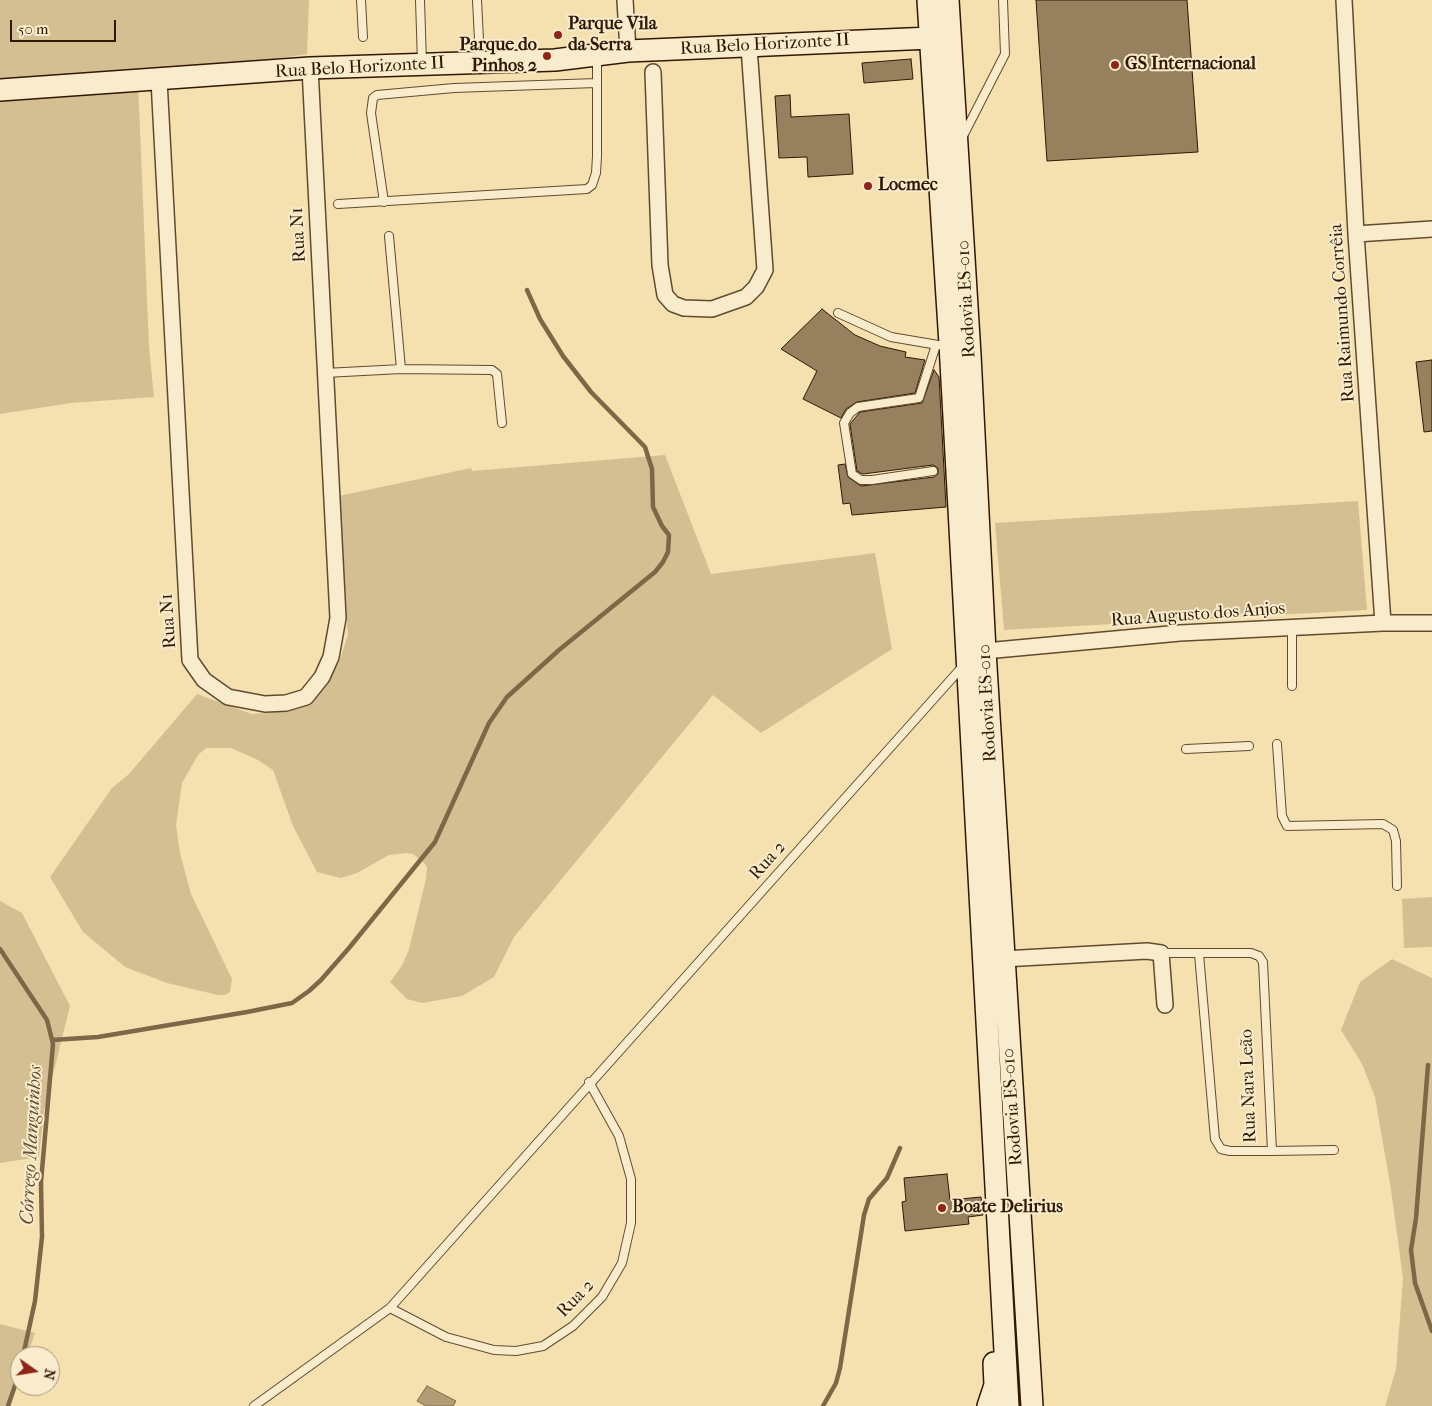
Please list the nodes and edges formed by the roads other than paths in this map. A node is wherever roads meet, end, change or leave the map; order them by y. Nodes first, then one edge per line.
1 (361, 0) edge
2 (420, 0) edge
3 (477, 0) edge
4 (625, 0) edge
5 (928, 0) edge
6 (948, 0) edge
7 (1003, 0) edge
8 (1344, 0) edge
9 (364, 37) dead end
10 (930, 38) junction
11 (749, 47) junction
12 (628, 51) junction
13 (597, 55) junction
14 (480, 62) junction
15 (422, 64) junction
16 (310, 68) junction
17 (653, 72) dead end
18 (159, 80) junction
19 (596, 83) junction
20 (0, 90) edge
21 (958, 146) junction
22 (384, 202) junction
23 (338, 204) dead end
24 (1432, 229) edge
25 (1356, 234) junction
26 (389, 236) dead end
27 (838, 313) dead end
28 (943, 344) junction
29 (401, 369) junction
30 (325, 373) junction
31 (502, 423) dead end
32 (933, 471) dead end
33 (1383, 622) junction
34 (1432, 623) edge
35 (1292, 628) junction
36 (976, 656) junction
37 (1292, 686) dead end
38 (1277, 744) dead end
39 (1249, 746) dead end
40 (1186, 749) dead end
41 (1397, 886) dead end
42 (1161, 953) junction
43 (1199, 954) junction
44 (1003, 959) junction
45 (1165, 1005) dead end
46 (589, 1082) junction
47 (1334, 1150) dead end
48 (1272, 1151) junction
49 (1001, 1267) junction
50 (390, 1308) junction
51 (254, 1406) edge
52 (988, 1406) edge
53 (1008, 1406) edge
54 (1032, 1406) edge

1 - 9 lane
2 - 15 lane
3 - 14 lane
4 - 12 street
5 - 10 main road, Rodovia ES-010
6 - 21 main road, Rodovia ES-010
7 - 21 lane
8 - 25 street, Rua Raimundo Corrêia
10 - 11 main road, Rua Belo Horizonte II
10 - 28 main road, Rodovia ES-010
11 - 12 main road, Rua Belo Horizonte II
11 - 17 street
12 - 13 main road, Rua Belo Horizonte II
13 - 14 main road, Rua Belo Horizonte II
13 - 19 lane
14 - 15 main road, Rua Belo Horizonte II
15 - 16 main road, Rua Belo Horizonte II
16 - 18 main road, Rua Belo Horizonte II
16 - 30 street, Rua N1
18 - 20 main road, Rua Belo Horizonte II
18 - 30 street, Rua N1
19 - 22 lane
19 - 22 lane
21 - 36 main road, Rodovia ES-010
22 - 23 lane
24 - 25 street
25 - 33 street, Rua Raimundo Corrêia
26 - 29 lane
27 - 28 lane
28 - 32 lane
28 - 36 main road, Rodovia ES-010
29 - 30 lane
29 - 31 lane
33 - 34 street, Rua Augusto dos Anjos
33 - 35 street, Rua Augusto dos Anjos
35 - 36 street, Rua Augusto dos Anjos
35 - 37 lane
36 - 44 main road, Rodovia ES-010
36 - 46 lane, Rua 2
36 - 49 main road, Rodovia ES-010
38 - 41 lane
39 - 40 lane
42 - 43 lane, Rua Nara Leão
42 - 44 street, Rua Nara Leão
42 - 45 street
43 - 48 lane, Rua Nara Leão
43 - 48 lane, Rua Nara Leão
44 - 54 main road, Rodovia ES-010
46 - 50 lane, Rua 2
46 - 50 lane, Rua 2
47 - 48 lane
49 - 52 main road
49 - 53 main road, Rodovia ES-010
50 - 51 lane, Rua 2

